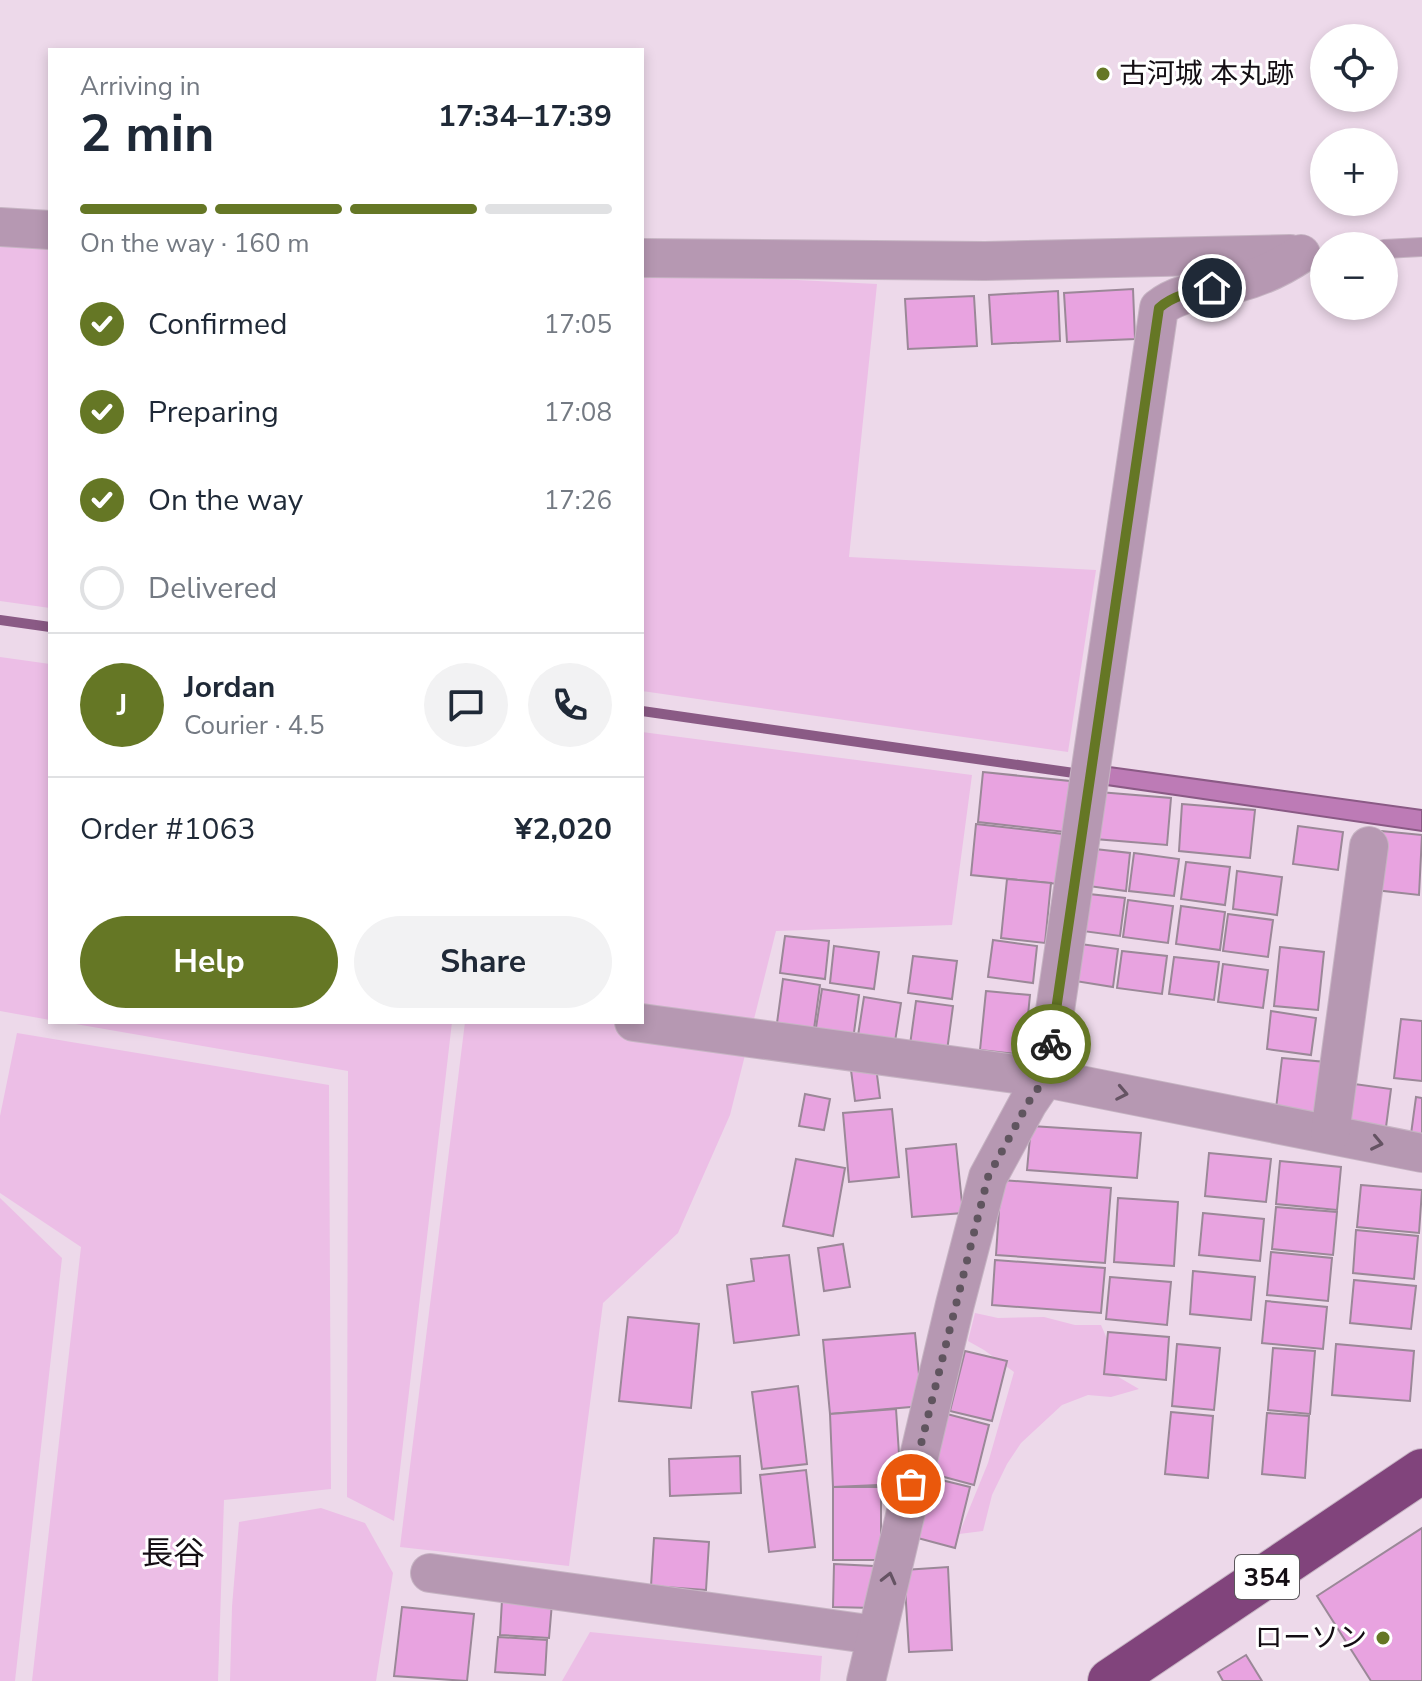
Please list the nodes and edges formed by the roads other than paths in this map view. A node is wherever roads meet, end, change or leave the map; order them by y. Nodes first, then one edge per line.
1 (0, 227) edge
2 (48, 230) edge
3 (1422, 247) edge
4 (1398, 248) edge
5 (1310, 253) edge
6 (1310, 254) edge
7 (644, 258) edge
8 (1369, 846) dead end
9 (644, 1023) edge
10 (1045, 1078) junction
11 (1330, 1134) junction
12 (1422, 1153) edge
13 (1422, 1471) edge
14 (430, 1573) dead end
15 (875, 1635) junction
16 (1114, 1680) edge
17 (866, 1681) edge

1 - 2 street
3 - 4 lane
5 - 7 street
6 - 10 street
8 - 11 street
9 - 10 street
10 -> 11 street
15 -> 10 street
11 -> 12 street
13 - 16 highway, 354
14 - 15 street
15 - 17 street

